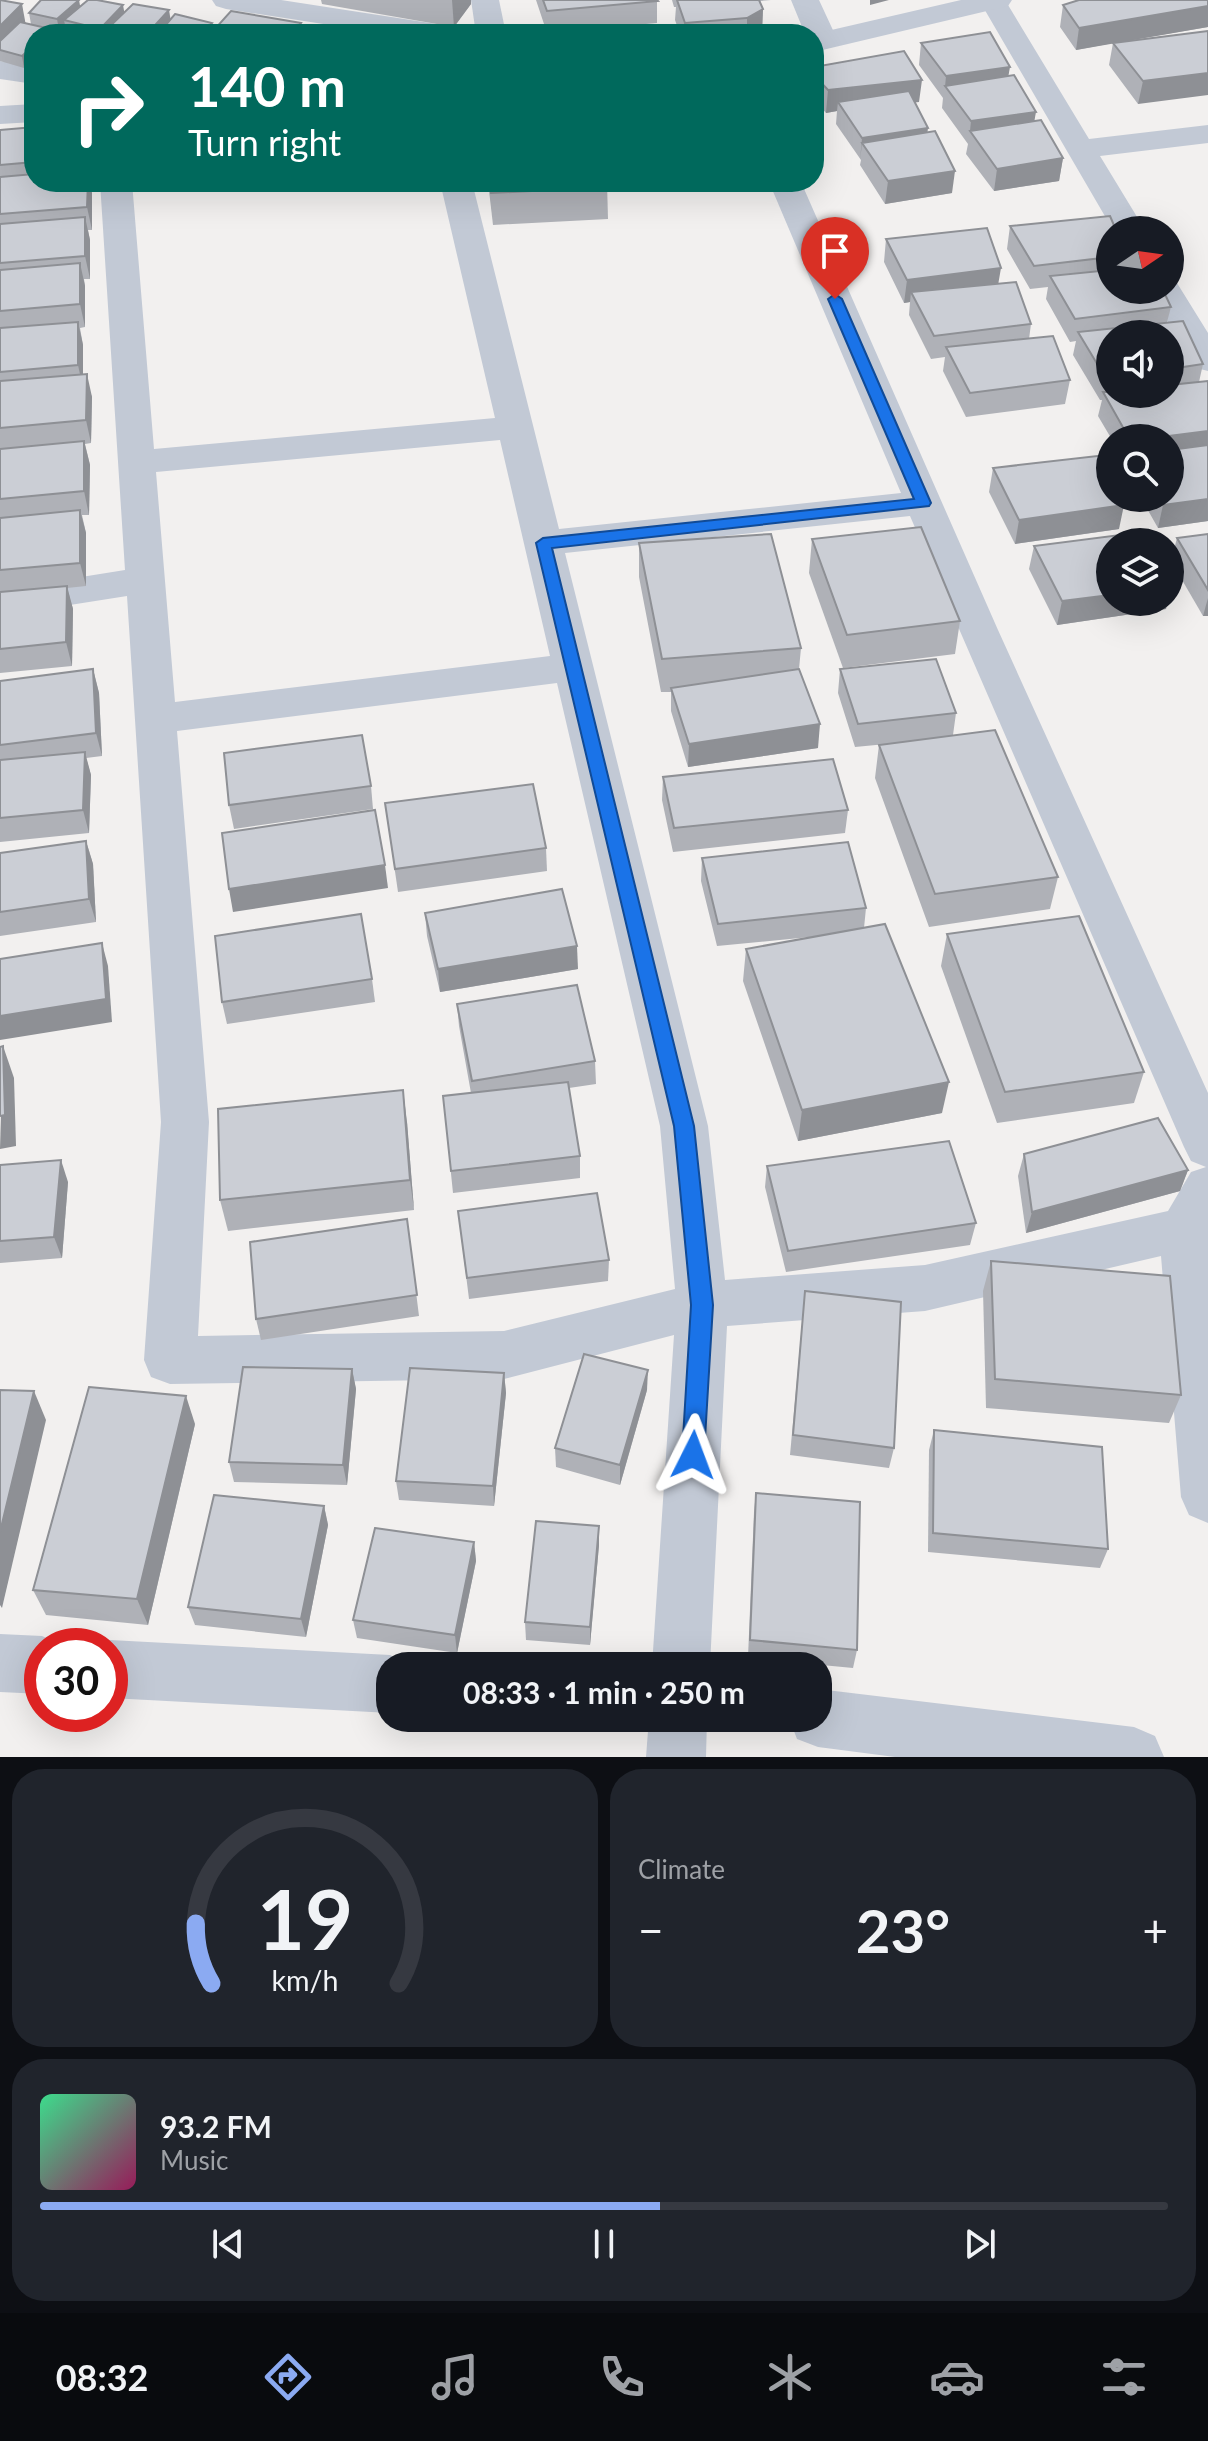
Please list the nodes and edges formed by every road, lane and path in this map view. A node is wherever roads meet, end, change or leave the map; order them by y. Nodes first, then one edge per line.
1 (226, 0) edge
2 (485, 0) edge
3 (805, 0) edge
4 (995, 1) edge
5 (379, 24) edge
6 (489, 24) edge
7 (813, 24) edge
8 (824, 41) edge
9 (0, 70) edge
10 (24, 74) edge
11 (24, 114) edge
12 (0, 115) edge
13 (1208, 134) edge
14 (1080, 149) junction
15 (117, 192) edge
16 (458, 192) edge
17 (789, 192) edge
18 (1121, 216) edge
19 (1175, 304) edge
20 (1204, 347) edge
21 (515, 427) junction
22 (137, 462) junction
23 (923, 503) junction
24 (543, 543) junction
25 (145, 580) junction
26 (0, 603) edge
27 (573, 667) junction
28 (155, 719) junction
29 (1208, 1147) edge
30 (1196, 1208) edge
31 (702, 1305) junction
32 (1208, 1497) edge
33 (682, 1652) edge
34 (0, 1663) edge
35 (24, 1664) edge
36 (128, 1670) edge
37 (376, 1683) edge
38 (832, 1720) edge
39 (677, 1732) edge
40 (676, 1757) edge
41 (1134, 1757) edge

1 - 5 street
2 - 6 street
3 - 7 street
4 - 8 street
4 - 14 street
9 - 10 street
11 - 12 street
13 - 14 street
14 - 18 street
15 - 22 street
16 - 21 street
17 - 23 street
19 - 20 street
21 - 22 street
21 - 24 street
22 - 25 street
23 - 24 street
23 - 29 street
24 - 27 street
25 - 26 street
25 - 28 street
27 - 28 street
27 - 31 street
28 - 31 street
30 - 31 street
30 - 32 street
31 - 33 street
34 - 35 street
36 - 37 street
38 - 41 street
39 - 40 street

